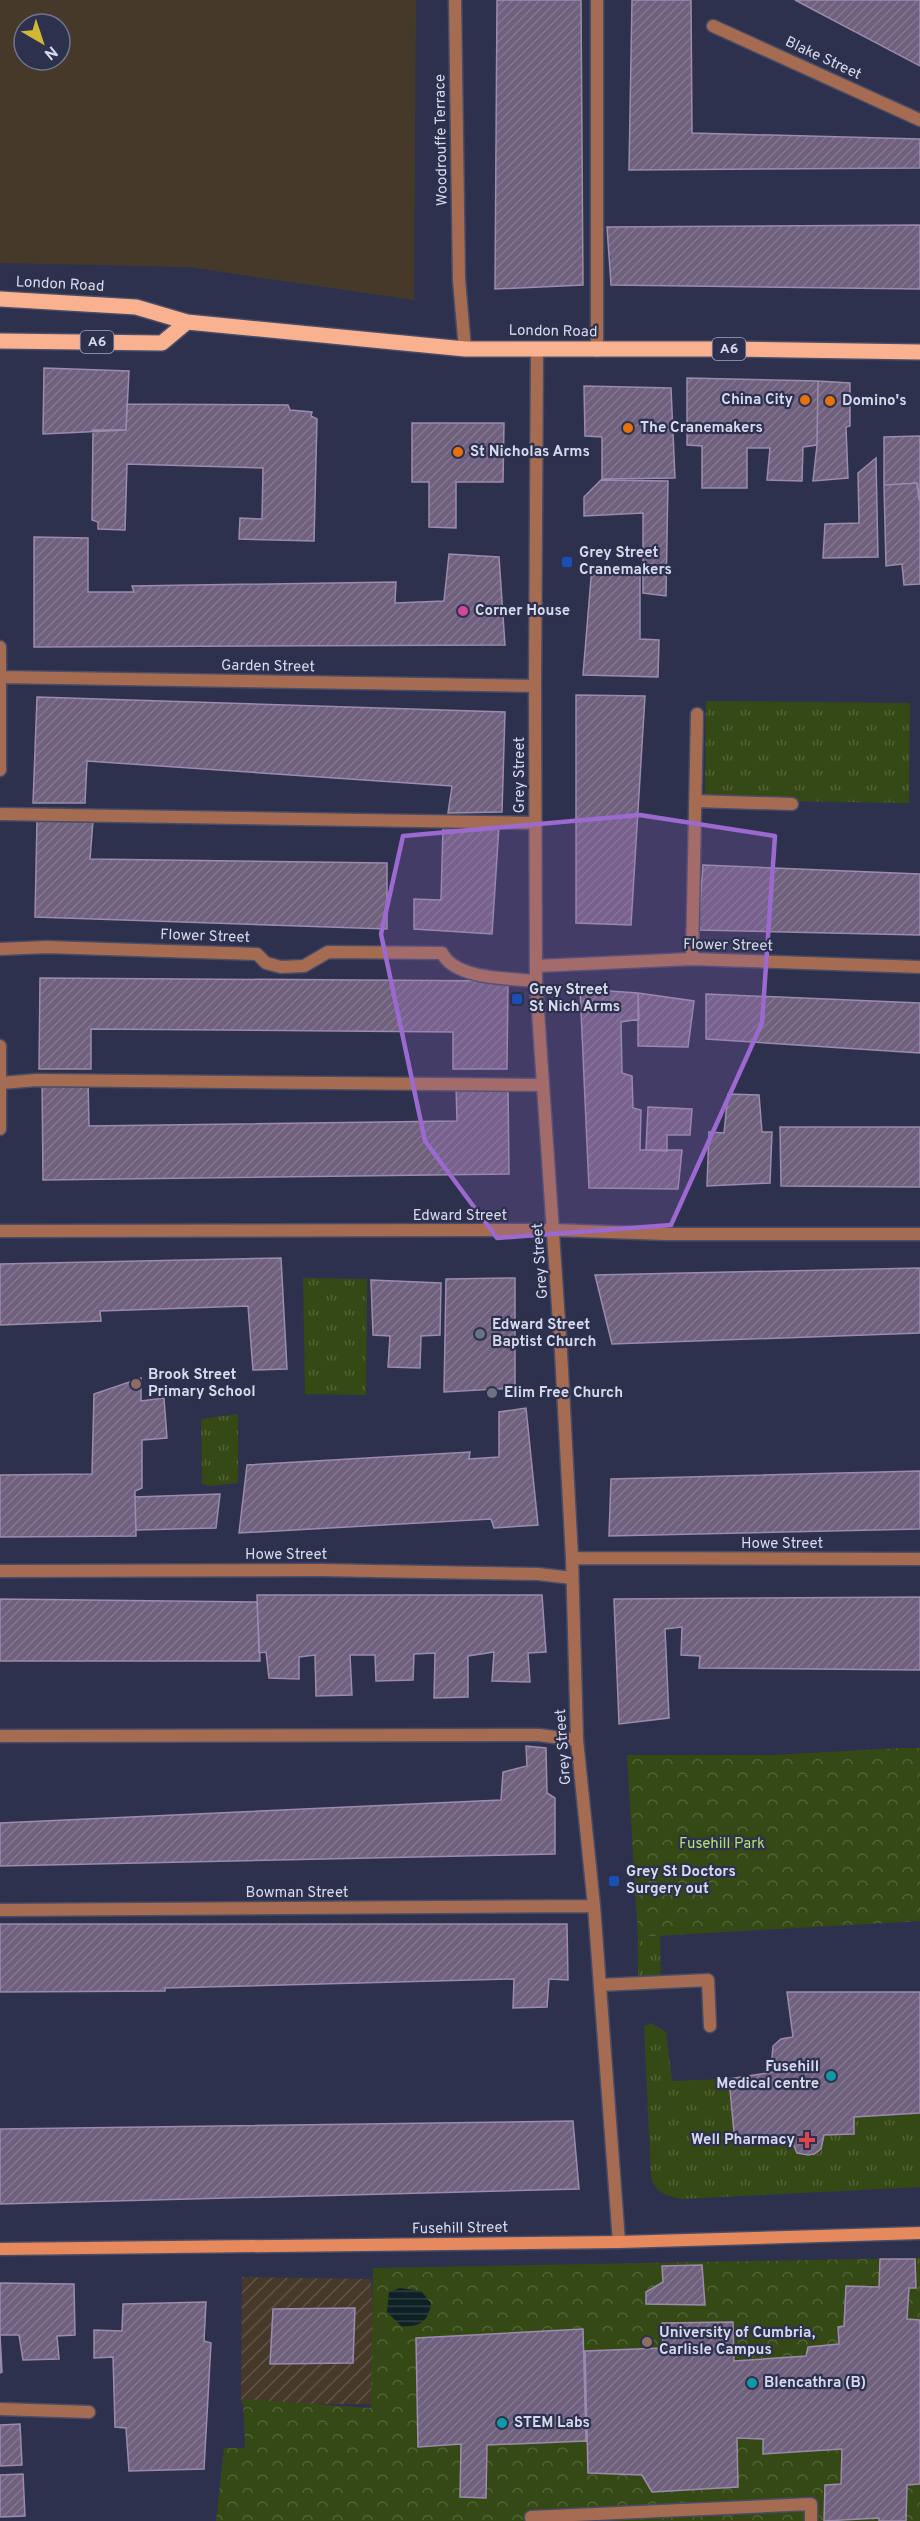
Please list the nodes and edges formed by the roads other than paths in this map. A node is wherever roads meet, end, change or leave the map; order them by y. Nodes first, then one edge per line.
1 (455, 0) edge
2 (597, 0) edge
3 (714, 26) dead end
4 (920, 120) edge
5 (0, 299) edge
6 (187, 322) junction
7 (0, 341) edge
8 (465, 349) junction
9 (537, 349) junction
10 (597, 351) junction
11 (920, 352) edge
12 (0, 647) edge
13 (1, 677) edge
14 (535, 686) junction
15 (697, 714) dead end
16 (0, 770) edge
17 (695, 801) junction
18 (792, 804) dead end
19 (0, 814) edge
20 (536, 824) junction
21 (0, 949) edge
22 (692, 959) junction
23 (536, 966) junction
24 (920, 967) edge
25 (536, 981) junction
26 (0, 1046) edge
27 (1, 1083) edge
28 (543, 1085) junction
29 (0, 1130) edge
30 (554, 1230) junction
31 (0, 1232) edge
32 (920, 1234) edge
33 (572, 1558) junction
34 (920, 1559) edge
35 (0, 1571) edge
36 (572, 1578) junction
37 (0, 1736) edge
38 (577, 1740) junction
39 (594, 1906) junction
40 (0, 1910) edge
41 (600, 1985) junction
42 (710, 2026) dead end
43 (920, 2233) edge
44 (619, 2242) junction
45 (0, 2249) edge
46 (0, 2409) edge
47 (89, 2412) dead end
48 (532, 2521) edge
49 (811, 2521) edge

1 - 8 street, Woodrouffe Terrace
2 - 10 street
3 - 4 street, Blake Street
5 - 6 main road, London Road / A6
6 - 7 main road, A6
6 - 8 main road, London Road / A6
8 - 9 main road, London Road / A6
9 - 10 main road, London Road / A6
9 - 14 street, Grey Street
10 - 11 main road, London Road / A6
12 - 13 street
13 - 14 street, Garden Street
13 - 16 street
14 - 20 street, Grey Street
15 - 17 street
17 - 18 street
17 - 22 street
19 - 20 street
20 - 23 street, Grey Street
21 - 25 street, Flower Street
22 - 23 street, Flower Street
22 - 24 street, Flower Street
23 - 25 street, Grey Street
25 - 28 street, Grey Street
26 - 27 street
27 - 28 street
27 - 29 street
28 - 30 street, Grey Street
30 - 31 street, Edward Street
30 - 32 street, Edward Street
30 - 33 street, Grey Street
33 - 34 street, Howe Street
33 - 36 street, Grey Street
35 - 36 street, Howe Street
36 - 38 street, Grey Street
37 - 38 street
38 - 39 street, Grey Street
39 - 40 street, Bowman Street
39 - 41 street, Grey Street
41 - 42 street
41 - 44 street, Grey Street
43 - 44 street, Fusehill Street
44 - 45 street, Fusehill Street
46 - 47 street
48 - 49 street

